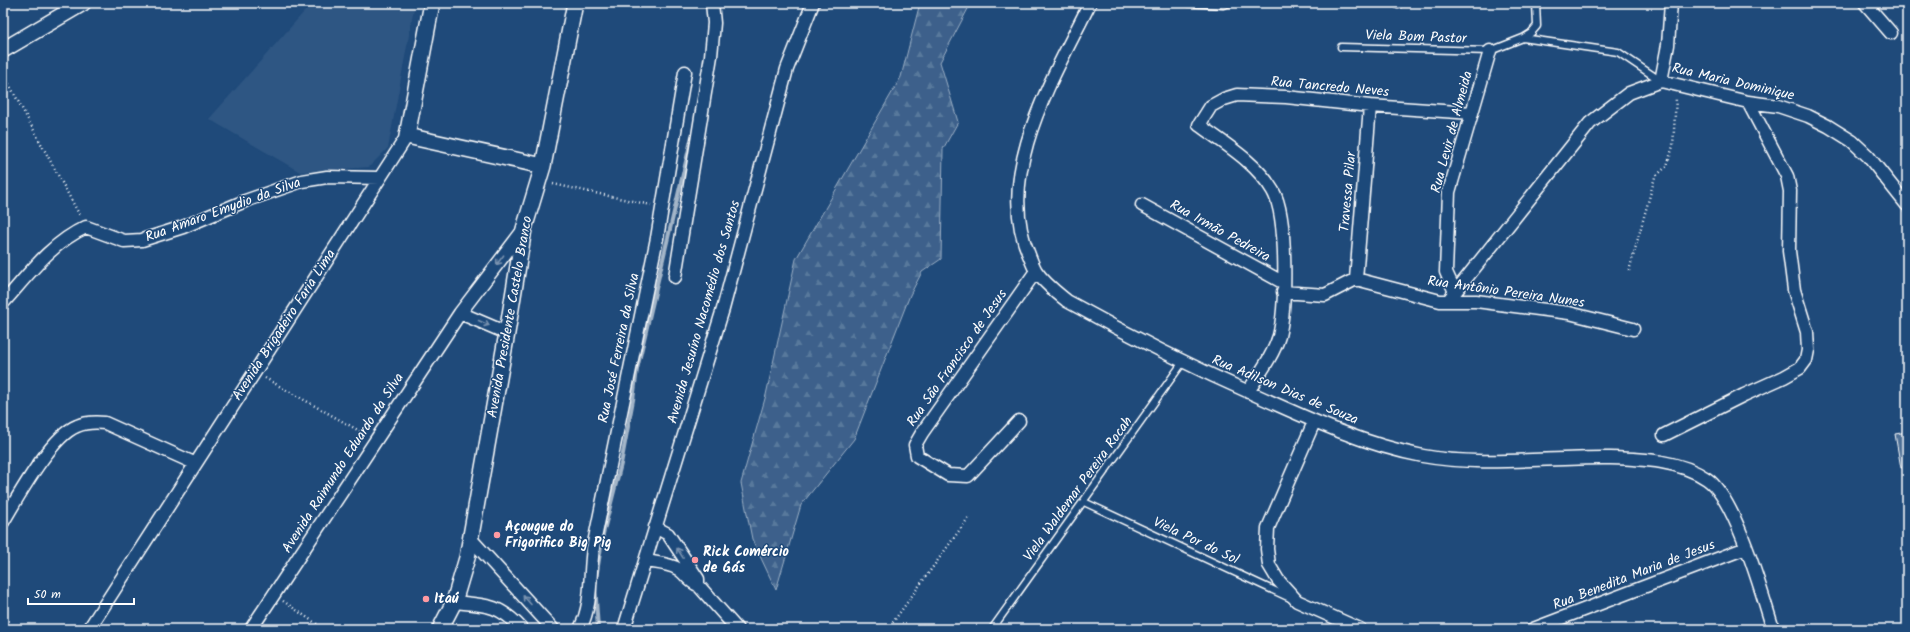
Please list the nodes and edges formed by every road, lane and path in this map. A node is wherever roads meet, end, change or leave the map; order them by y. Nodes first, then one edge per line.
1 (83, 3) edge
2 (432, 3) edge
3 (575, 3) edge
4 (712, 3) edge
5 (813, 3) edge
6 (1090, 3) edge
7 (1188, 3) edge
8 (1230, 3) edge
9 (1536, 3) edge
10 (1671, 3) edge
11 (1865, 3) edge
12 (1891, 33) dead end
13 (1523, 38) junction
14 (1341, 47) dead end
15 (3, 50) edge
16 (1490, 51) junction
17 (3, 72) edge
18 (685, 72) dead end
19 (1661, 81) junction
20 (1676, 85) junction
21 (1748, 102) junction
22 (1370, 106) junction
23 (1472, 113) junction
24 (407, 136) junction
25 (543, 166) junction
26 (380, 178) junction
27 (538, 181) junction
28 (1142, 205) dead end
29 (1907, 205) edge
30 (662, 208) junction
31 (86, 227) junction
32 (524, 229) junction
33 (1036, 271) junction
34 (1629, 271) dead end
35 (675, 277) dead end
36 (1356, 279) junction
37 (1284, 288) junction
38 (1451, 297) junction
39 (3, 303) edge
40 (460, 313) junction
41 (1632, 329) dead end
42 (507, 333) junction
43 (1183, 362) junction
44 (254, 372) junction
45 (1248, 392) junction
46 (1019, 421) dead end
47 (1314, 422) junction
48 (1664, 436) dead end
49 (376, 440) junction
50 (194, 464) junction
51 (1084, 502) junction
52 (969, 516) dead end
53 (3, 522) edge
54 (655, 527) junction
55 (470, 538) junction
56 (1746, 548) junction
57 (646, 561) junction
58 (698, 585) junction
59 (274, 595) junction
60 (1297, 601) junction
61 (454, 602) junction
62 (89, 629) edge
63 (251, 629) edge
64 (324, 629) edge
65 (440, 629) edge
66 (522, 629) edge
67 (553, 629) edge
68 (580, 629) edge
69 (624, 629) edge
70 (737, 629) edge
71 (888, 629) edge
72 (992, 629) edge
73 (1360, 629) edge
74 (1534, 629) edge
75 (1773, 629) edge

1 - 15 street
2 - 24 street, Avenida Brigadeiro Faria Lima
3 - 25 street, Avenida Presidente Castelo Branco
4 - 35 street
5 - 54 street, Avenida Jesuíno Nacomédio dos Santos
6 - 33 street
7 - 8 lane
9 - 13 lane
10 - 19 street
11 - 12 street
13 - 16 lane
13 - 19 lane
14 - 16 lane, Viela Bom Pastor
16 - 23 street, Rua Levir de Almeida
17 - 31 path
18 - 30 street, Rua José Ferreira da Silva
19 - 20 street, Rua Maria Dominique
19 - 38 street
20 - 21 street, Rua Maria Dominique
20 - 34 path
21 - 29 street, Rua Maria Dominique
21 - 48 street
22 - 23 street, Rua Tancredo Neves
22 - 36 street, Travessa Pilar
22 - 37 street, Rua Tancredo Neves
23 - 38 street, Rua Levir de Almeida
24 - 25 street
24 - 26 street, Avenida Brigadeiro Faria Lima
25 - 27 street, Avenida Presidente Castelo Branco
26 - 31 street, Rua Amaro Emydio da Silva
26 - 44 street, Avenida Brigadeiro Faria Lima
27 - 30 path
27 - 32 street, Avenida Presidente Castelo Branco
28 - 37 street, Rua Irmão Pedreira
30 - 68 street, Rua José Ferreira da Silva
31 - 39 street
32 -> 40 street, Avenida Raimundo Eduardo da Silva
32 - 42 street, Avenida Presidente Castelo Branco
33 - 43 street, Rua Adilson Dias de Souza
33 - 46 street, Rua São Francisco de Jesus
36 - 37 street
36 - 38 street, Rua Antônio Pereira Nunes
37 - 45 street
38 - 41 street, Rua Antônio Pereira Nunes
40 -> 42 street
40 - 49 street, Avenida Raimundo Eduardo da Silva
42 - 55 street, Avenida Presidente Castelo Branco
43 - 45 street, Rua Adilson Dias de Souza
43 - 51 lane, Viela Waldemar Pereira Rocah
44 - 49 path
44 - 50 street, Avenida Brigadeiro Faria Lima
45 - 47 street, Rua Adilson Dias de Souza
47 - 56 street, Rua Adilson Dias de Souza
47 - 60 street
49 - 59 street, Avenida Raimundo Eduardo da Silva
50 - 53 street
50 - 62 street, Avenida Brigadeiro Faria Lima
51 - 60 lane, Viela Por do Sol
51 - 72 lane, Viela Waldemar Pereira Rocah
52 - 71 path
54 - 57 street, Avenida Jesuíno Nacomédio dos Santos
58 -> 54 street
55 - 61 street, Avenida Presidente Castelo Branco
67 -> 55 street
56 - 74 street, Rua Benedita Maria de Jesus
56 - 75 street, Rua Adilson Dias de Souza
57 - 58 street
57 - 69 street, Avenida Jesuíno Nacomédio dos Santos
58 - 70 street
59 - 63 street, Avenida Raimundo Eduardo da Silva
59 - 64 path
60 - 73 street
61 - 65 street, Avenida Presidente Castelo Branco
61 - 66 street

